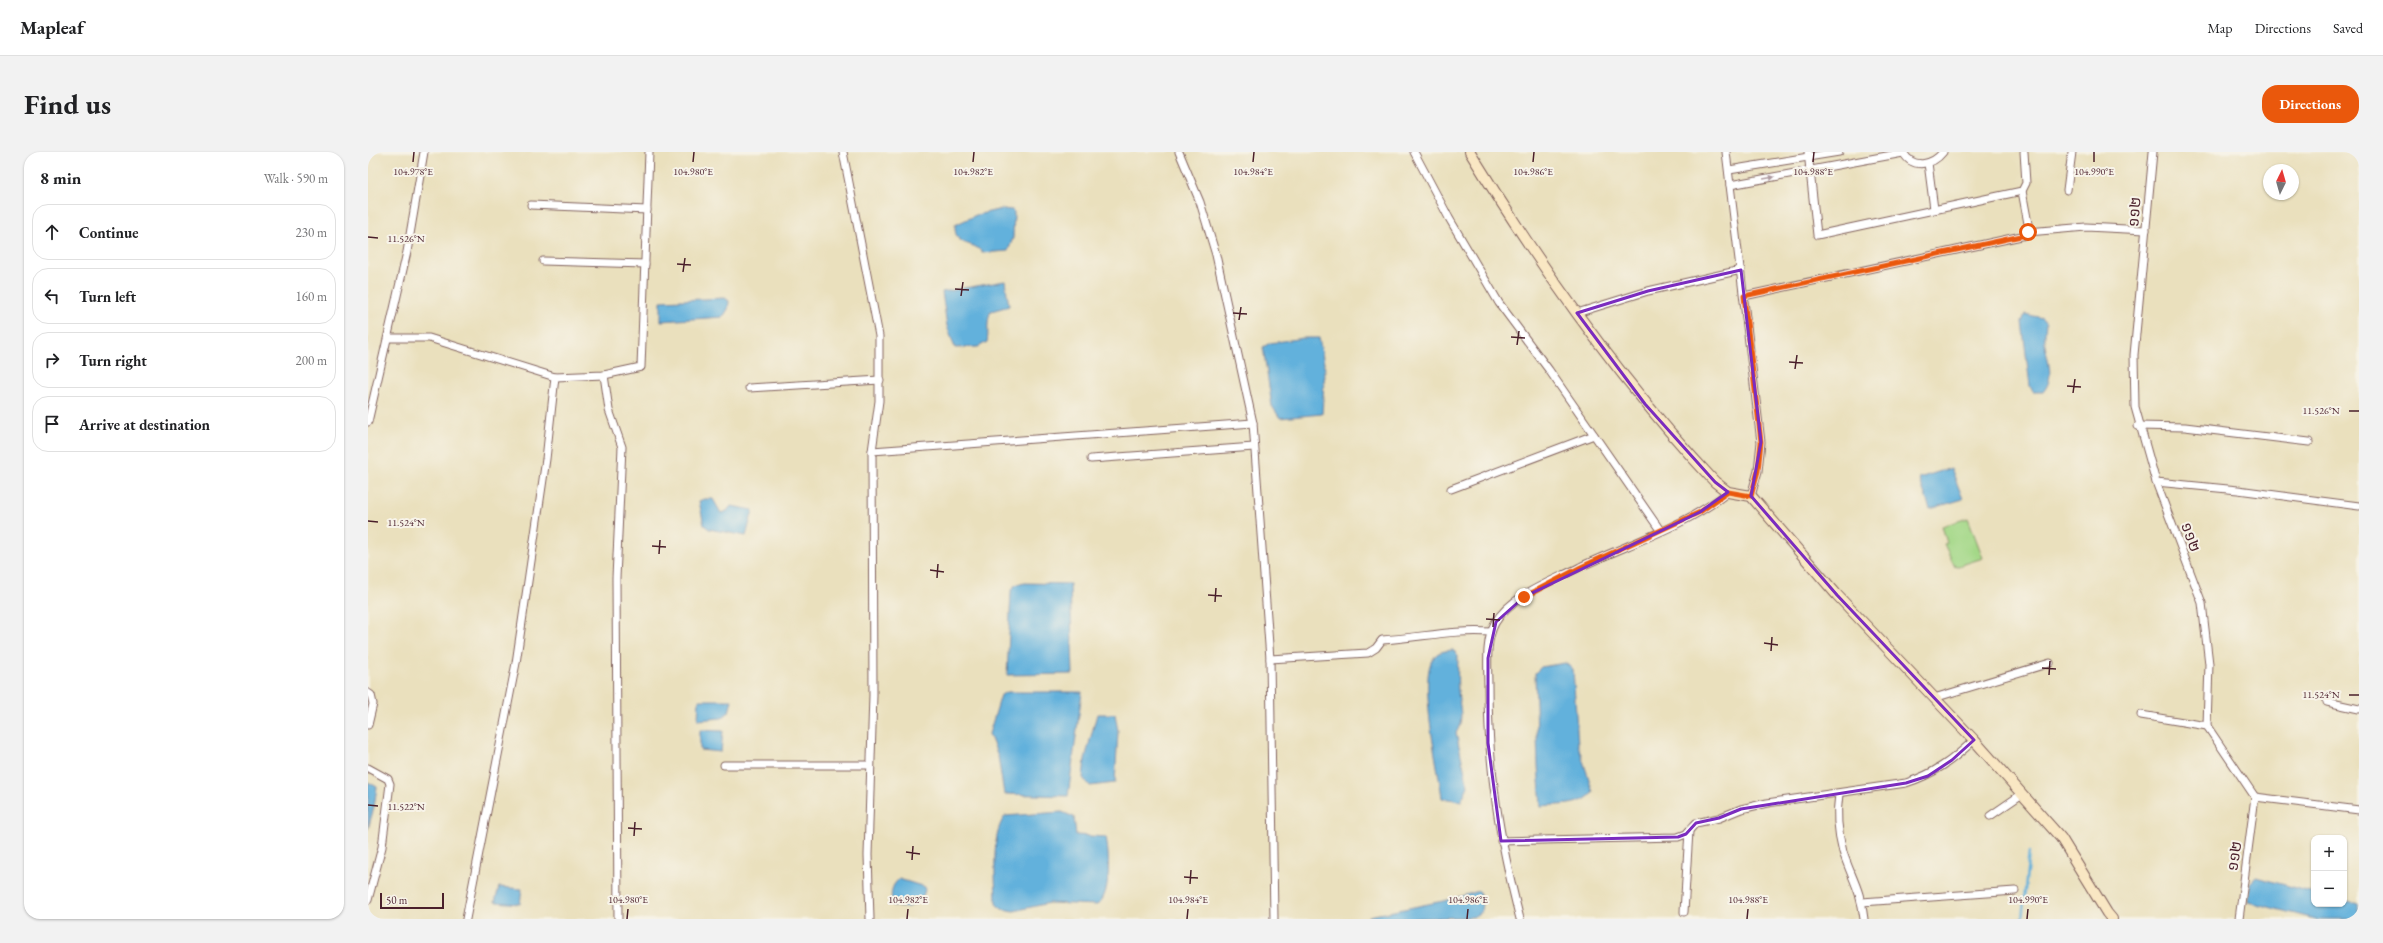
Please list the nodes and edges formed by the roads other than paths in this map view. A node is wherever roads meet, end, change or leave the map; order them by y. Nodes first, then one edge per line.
1 (424, 152) edge
2 (649, 152) edge
3 (842, 152) edge
4 (1179, 152) edge
5 (1414, 152) edge
6 (1470, 152) edge
7 (1726, 152) edge
8 (1839, 152) edge
9 (1903, 152) edge
10 (1943, 152) edge
11 (2024, 152) edge
12 (2072, 152) edge
13 (2153, 152) edge
14 (1808, 154) edge
15 (1928, 163) junction
16 (1729, 170) junction
17 (1810, 170) junction
18 (1730, 184) junction
19 (2066, 190) dead end
20 (2022, 191) junction
21 (531, 205) dead end
22 (647, 210) junction
23 (1934, 210) junction
24 (2146, 230) junction
25 (2028, 232) junction
26 (543, 261) dead end
27 (645, 264) junction
28 (1741, 270) junction
29 (1744, 296) junction
30 (1577, 313) junction
31 (388, 338) junction
32 (604, 375) junction
33 (555, 377) junction
34 (880, 380) junction
35 (749, 388) dead end
36 (368, 422) edge
37 (1252, 423) junction
38 (2138, 426) junction
39 (1594, 434) junction
40 (2309, 442) dead end
41 (1254, 447) junction
42 (872, 451) junction
43 (1091, 459) dead end
44 (2156, 482) junction
45 (1451, 489) dead end
46 (1728, 492) junction
47 (1751, 496) junction
48 (2359, 506) edge
49 (1660, 530) junction
50 (1491, 632) junction
51 (1270, 659) junction
52 (2050, 663) dead end
53 (368, 694) edge
54 (1934, 698) junction
55 (2327, 702) dead end
56 (2359, 709) edge
57 (2141, 715) dead end
58 (368, 725) edge
59 (2207, 726) junction
60 (1974, 740) junction
61 (724, 765) dead end
62 (870, 765) junction
63 (368, 768) edge
64 (1839, 794) junction
65 (2022, 794) junction
66 (2255, 797) junction
67 (2359, 810) edge
68 (1990, 816) dead end
69 (1689, 831) junction
70 (1501, 841) junction
71 (2015, 891) dead end
72 (368, 900) edge
73 (1862, 902) junction
74 (1684, 912) dead end
75 (466, 919) edge
76 (618, 919) edge
77 (870, 919) edge
78 (1274, 919) edge
79 (1520, 919) edge
80 (1864, 919) edge
81 (2112, 919) edge
82 (2239, 919) edge

1 - 31 street
2 - 22 street
3 - 34 street
4 - 37 street
5 - 39 street
6 - 30 street
7 - 16 street
8 - 14 street
9 - 15 street
9 - 17 street
10 - 15 street
11 - 20 street
12 - 19 street
13 - 24 street, ១១២
14 - 16 street
14 - 17 street
15 - 23 street
16 - 18 street
18 -> 17 street
17 - 23 street
18 - 28 street
20 - 23 street
20 - 25 street
21 - 22 street
22 - 27 street
24 - 25 street
24 - 38 street, ១១២
25 - 29 street
26 - 27 street
27 - 32 street
28 - 29 street
28 - 30 street
29 - 47 street
30 - 46 street
31 - 33 street
31 - 36 street
32 - 33 street
32 - 76 street
33 - 75 street
34 - 35 street
34 - 42 street
37 - 41 street
37 - 42 street
38 - 40 street
38 - 44 street, ១១២
39 - 45 street
39 - 49 street
41 - 43 street
41 - 51 street
42 - 62 street
44 - 48 street
44 - 59 street, ១១២
46 - 47 street
46 - 49 street
47 - 54 street
49 - 50 street
50 - 51 street
50 - 70 street
51 - 78 street
52 - 54 street
53 - 58 street
54 - 60 street
55 - 56 street
57 - 59 street
59 - 66 street
60 - 64 street
60 - 65 street
61 - 62 street
62 - 77 street
63 - 72 street
64 - 69 street
64 - 73 street
65 - 68 street
65 - 81 street
66 - 67 street
66 - 82 street, ១១២
69 - 70 street
69 - 74 street
70 - 79 street
71 - 73 street
73 - 80 street

